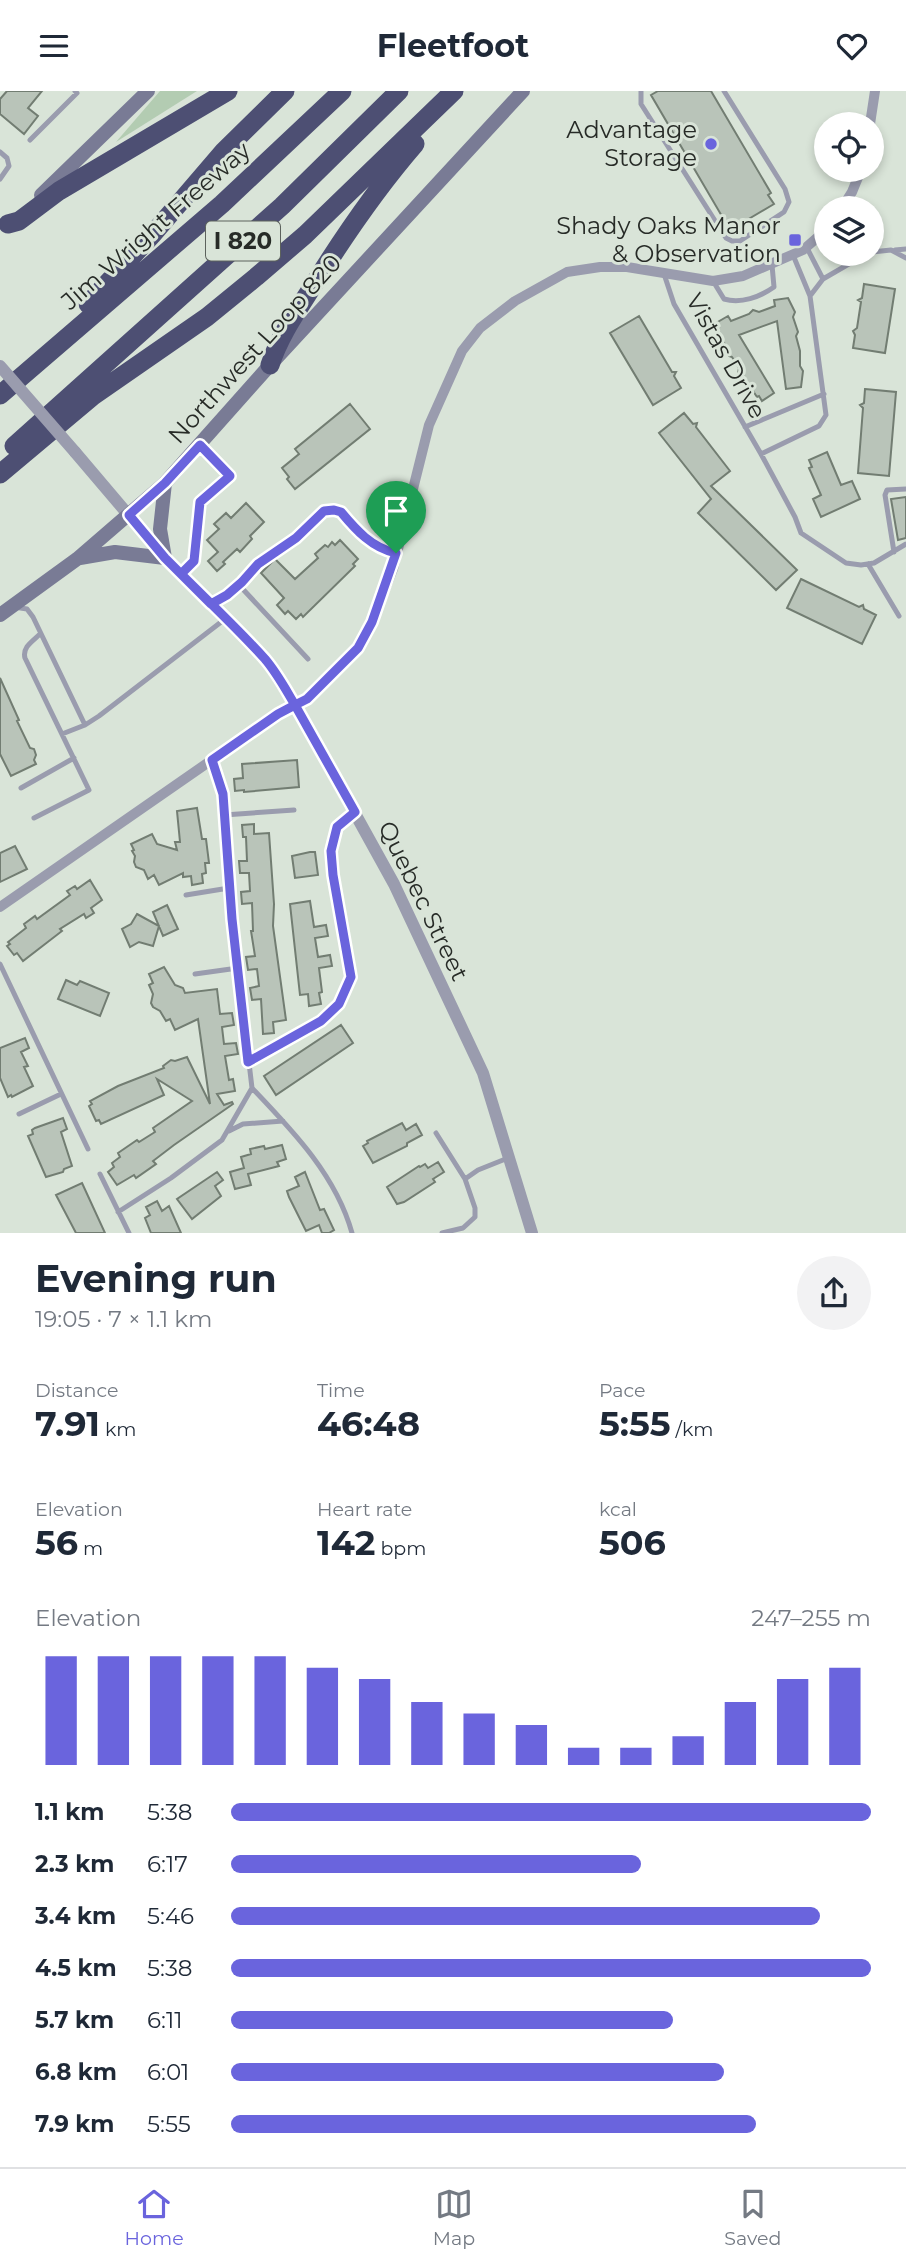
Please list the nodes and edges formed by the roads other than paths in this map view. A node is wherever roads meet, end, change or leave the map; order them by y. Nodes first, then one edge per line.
1 (148, 91) edge
2 (228, 91) edge
3 (285, 91) edge
4 (342, 91) edge
5 (399, 91) edge
6 (454, 91) edge
7 (460, 91) edge
8 (523, 91) edge
9 (641, 91) edge
10 (724, 91) edge
11 (875, 91) edge
12 (78, 92) edge
13 (872, 112) edge
14 (30, 139) dead end
15 (0, 152) edge
16 (7, 158) junction
17 (0, 165) edge
18 (0, 179) edge
19 (2, 228) edge
20 (814, 240) edge
21 (806, 247) junction
22 (906, 249) edge
23 (891, 250) junction
24 (884, 251) edge
25 (793, 255) junction
26 (906, 258) edge
27 (772, 265) junction
28 (845, 266) edge
29 (664, 274) junction
30 (823, 279) junction
31 (713, 281) junction
32 (810, 296) junction
33 (64, 338) junction
34 (270, 365) junction
35 (0, 366) edge
36 (824, 394) junction
37 (0, 395) edge
38 (745, 427) junction
39 (200, 445) junction
40 (761, 454) junction
41 (0, 459) edge
42 (0, 474) edge
43 (165, 483) junction
44 (906, 489) edge
45 (129, 515) junction
46 (906, 544) edge
47 (894, 552) junction
48 (396, 553) junction
49 (165, 558) junction
50 (77, 559) junction
51 (868, 564) junction
52 (181, 574) junction
53 (239, 585) junction
54 (211, 604) junction
55 (6, 611) edge
56 (899, 617) dead end
57 (225, 619) junction
58 (40, 634) junction
59 (308, 659) dead end
60 (295, 705) junction
61 (85, 725) junction
62 (62, 734) junction
63 (74, 758) junction
64 (212, 760) junction
65 (21, 788) dead end
66 (294, 810) dead end
67 (355, 812) junction
68 (224, 815) junction
69 (34, 818) dead end
70 (229, 888) junction
71 (186, 895) dead end
72 (0, 907) edge
73 (0, 964) edge
74 (238, 968) junction
75 (195, 974) dead end
76 (248, 1062) junction
77 (252, 1088) junction
78 (61, 1094) junction
79 (19, 1114) dead end
80 (284, 1121) junction
81 (228, 1131) junction
82 (436, 1133) dead end
83 (88, 1149) dead end
84 (508, 1157) junction
85 (100, 1174) dead end
86 (465, 1179) junction
87 (118, 1212) junction
88 (129, 1233) edge
89 (352, 1233) edge
90 (442, 1233) edge
91 (532, 1233) edge

1 - 19 main road
2 - 19 highway
3 - 33 highway
4 - 33 highway, Jim Wright Freeway / I 820
5 - 41 highway, I 820
6 - 42 highway
7 - 34 highway
8 - 34 main road, Northwest Loop 820
9 - 10 lane
11 - 13 street
12 - 14 lane
15 - 16 lane
16 - 17 lane
16 - 18 lane
20 - 21 street
21 - 25 street
21 - 30 lane
22 - 23 lane
23 - 24 lane
23 - 26 lane
25 - 27 street
25 - 32 lane
27 - 31 street
27 - 31 lane
28 - 30 lane
29 - 31 street
29 - 38 lane, Vistas Drive
29 - 48 street
30 - 32 lane
32 - 36 lane
33 - 37 highway, Jim Wright Freeway / I 820
34 - 39 main road, Northwest Loop 820
35 - 45 street, Quebec Street, bridge
36 - 38 lane
36 - 40 lane
38 - 40 lane, Vistas Drive
39 - 43 main road, Northwest Loop 820
39 - 52 lane
40 - 51 lane, Vistas Drive
43 - 45 main road, Northwest Loop 820
43 - 49 main road
44 - 47 lane
45 - 49 street, Quebec Street
45 - 50 main road, Northwest Loop 820
46 - 47 lane
47 - 51 lane
48 - 53 lane
48 - 60 street
49 - 50 main road
49 - 52 street, Quebec Street
50 - 55 main road, Northwest Loop 820
51 - 56 lane
52 - 54 street, Quebec Street
53 - 54 lane
53 - 59 lane
54 - 57 street, Quebec Street
55 - 58 lane
57 - 60 street, Quebec Street
57 - 61 lane
58 - 61 lane
58 - 62 lane
60 - 64 street
60 - 67 street, Quebec Street
61 - 62 lane
62 - 63 lane
63 - 65 lane
63 - 69 lane
64 - 68 lane
64 - 72 street
66 - 68 lane
67 - 76 lane
67 - 84 street, Quebec Street
68 - 70 lane
70 - 71 lane
70 - 74 lane
73 - 78 lane
74 - 75 lane
74 - 76 lane
76 - 77 lane
77 - 80 lane
77 - 81 lane
78 - 79 lane
78 - 83 lane
80 - 81 lane
80 - 89 lane
81 - 87 lane
82 - 86 lane
84 - 86 lane
84 - 91 street, Quebec Street
85 - 87 lane
86 - 90 lane
87 - 88 lane

